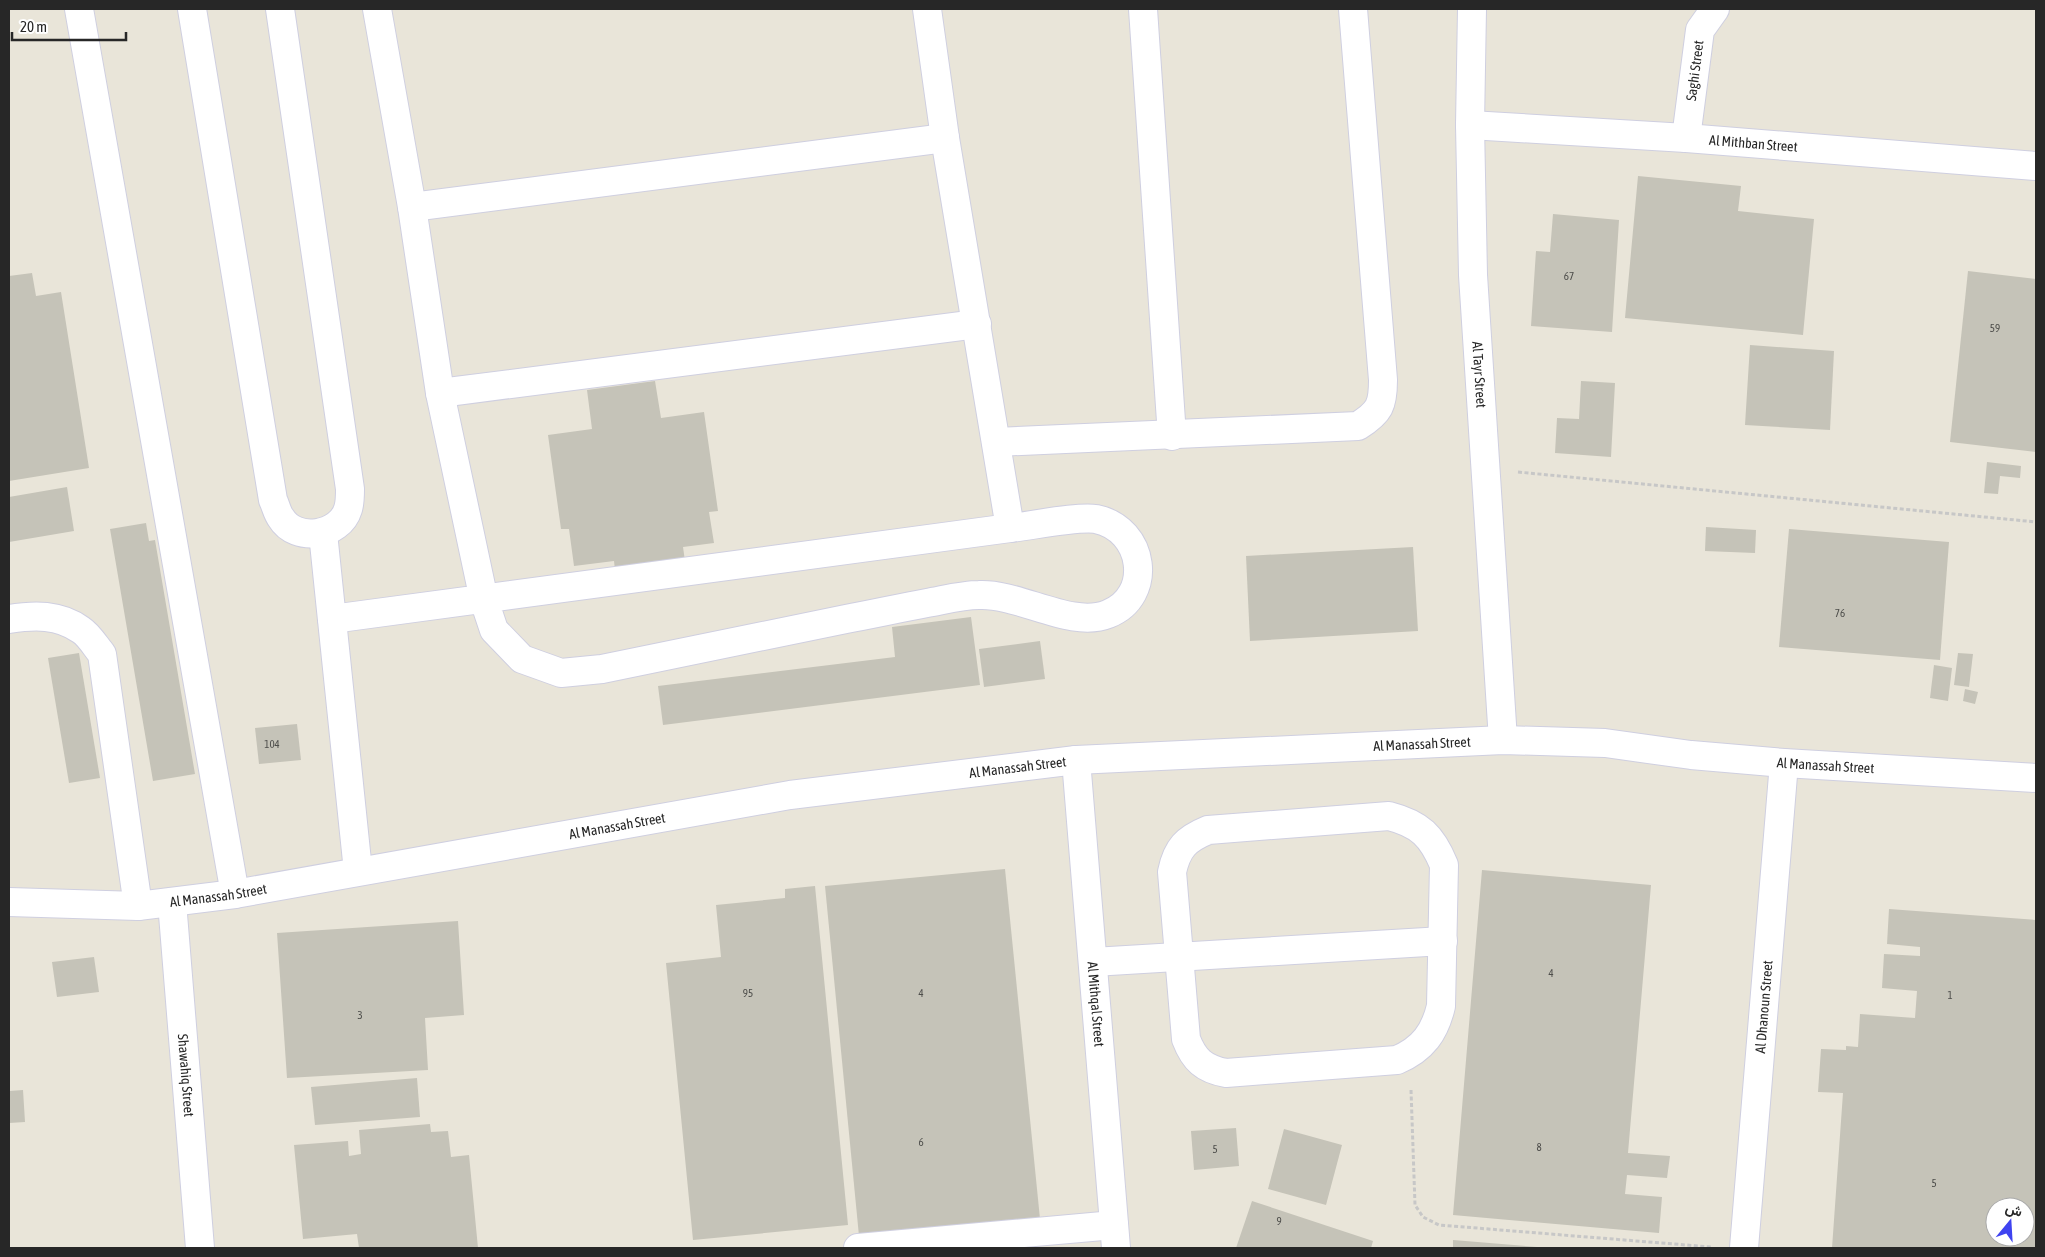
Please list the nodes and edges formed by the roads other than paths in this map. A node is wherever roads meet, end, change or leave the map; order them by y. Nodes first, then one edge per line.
1 (79, 9) edge
2 (192, 9) edge
3 (280, 9) edge
4 (377, 9) edge
5 (927, 9) edge
6 (1144, 9) edge
7 (1353, 9) edge
8 (1472, 9) edge
9 (1715, 9) edge
10 (1470, 125) junction
11 (945, 138) junction
12 (1686, 138) junction
13 (2036, 166) edge
14 (412, 207) junction
15 (977, 324) junction
16 (440, 393) junction
17 (1172, 436) junction
18 (996, 442) junction
19 (1010, 528) junction
20 (323, 533) junction
21 (484, 600) junction
22 (9, 619) edge
23 (332, 619) junction
24 (1503, 740) junction
25 (1076, 760) junction
26 (1784, 763) junction
27 (2036, 778) edge
28 (358, 871) junction
29 (235, 894) junction
30 (9, 902) edge
31 (172, 902) junction
32 (138, 906) junction
33 (1442, 941) junction
34 (1180, 956) junction
35 (1093, 962) junction
36 (1115, 1236) edge
37 (200, 1248) edge
38 (858, 1248) edge
39 (1744, 1248) edge

1 - 29 street
2 - 20 street
3 - 20 street
4 - 14 street
5 - 11 street
6 - 17 street
7 - 17 street
8 - 10 street, Al Tayr Street
9 - 12 street, Saghi Street
10 - 12 street, Al Mithban Street
10 - 24 street, Al Tayr Street
11 - 14 street
11 - 15 street
12 - 13 street, Al Mithban Street
14 - 16 street
15 - 16 street
15 - 18 street
16 - 21 street
17 - 18 street
18 - 19 street
19 - 21 street
19 - 21 street
20 - 23 street
21 - 23 street
22 - 32 street
23 - 28 street
24 - 25 street, Al Manassah Street
24 - 26 street, Al Manassah Street
25 - 28 street, Al Manassah Street
25 - 35 street, Al Mithqal Street
26 - 27 street, Al Manassah Street
26 - 39 street, Al Dhanoun Street
28 - 29 street, Al Manassah Street
29 - 31 street, Al Manassah Street
30 - 32 street, Al Manassah Street
31 - 32 street, Al Manassah Street
31 - 37 street, Shawahiq Street
33 - 34 street
33 - 34 street
33 - 34 street
34 - 35 street
35 - 36 street, Al Mithqal Street
36 - 38 street

